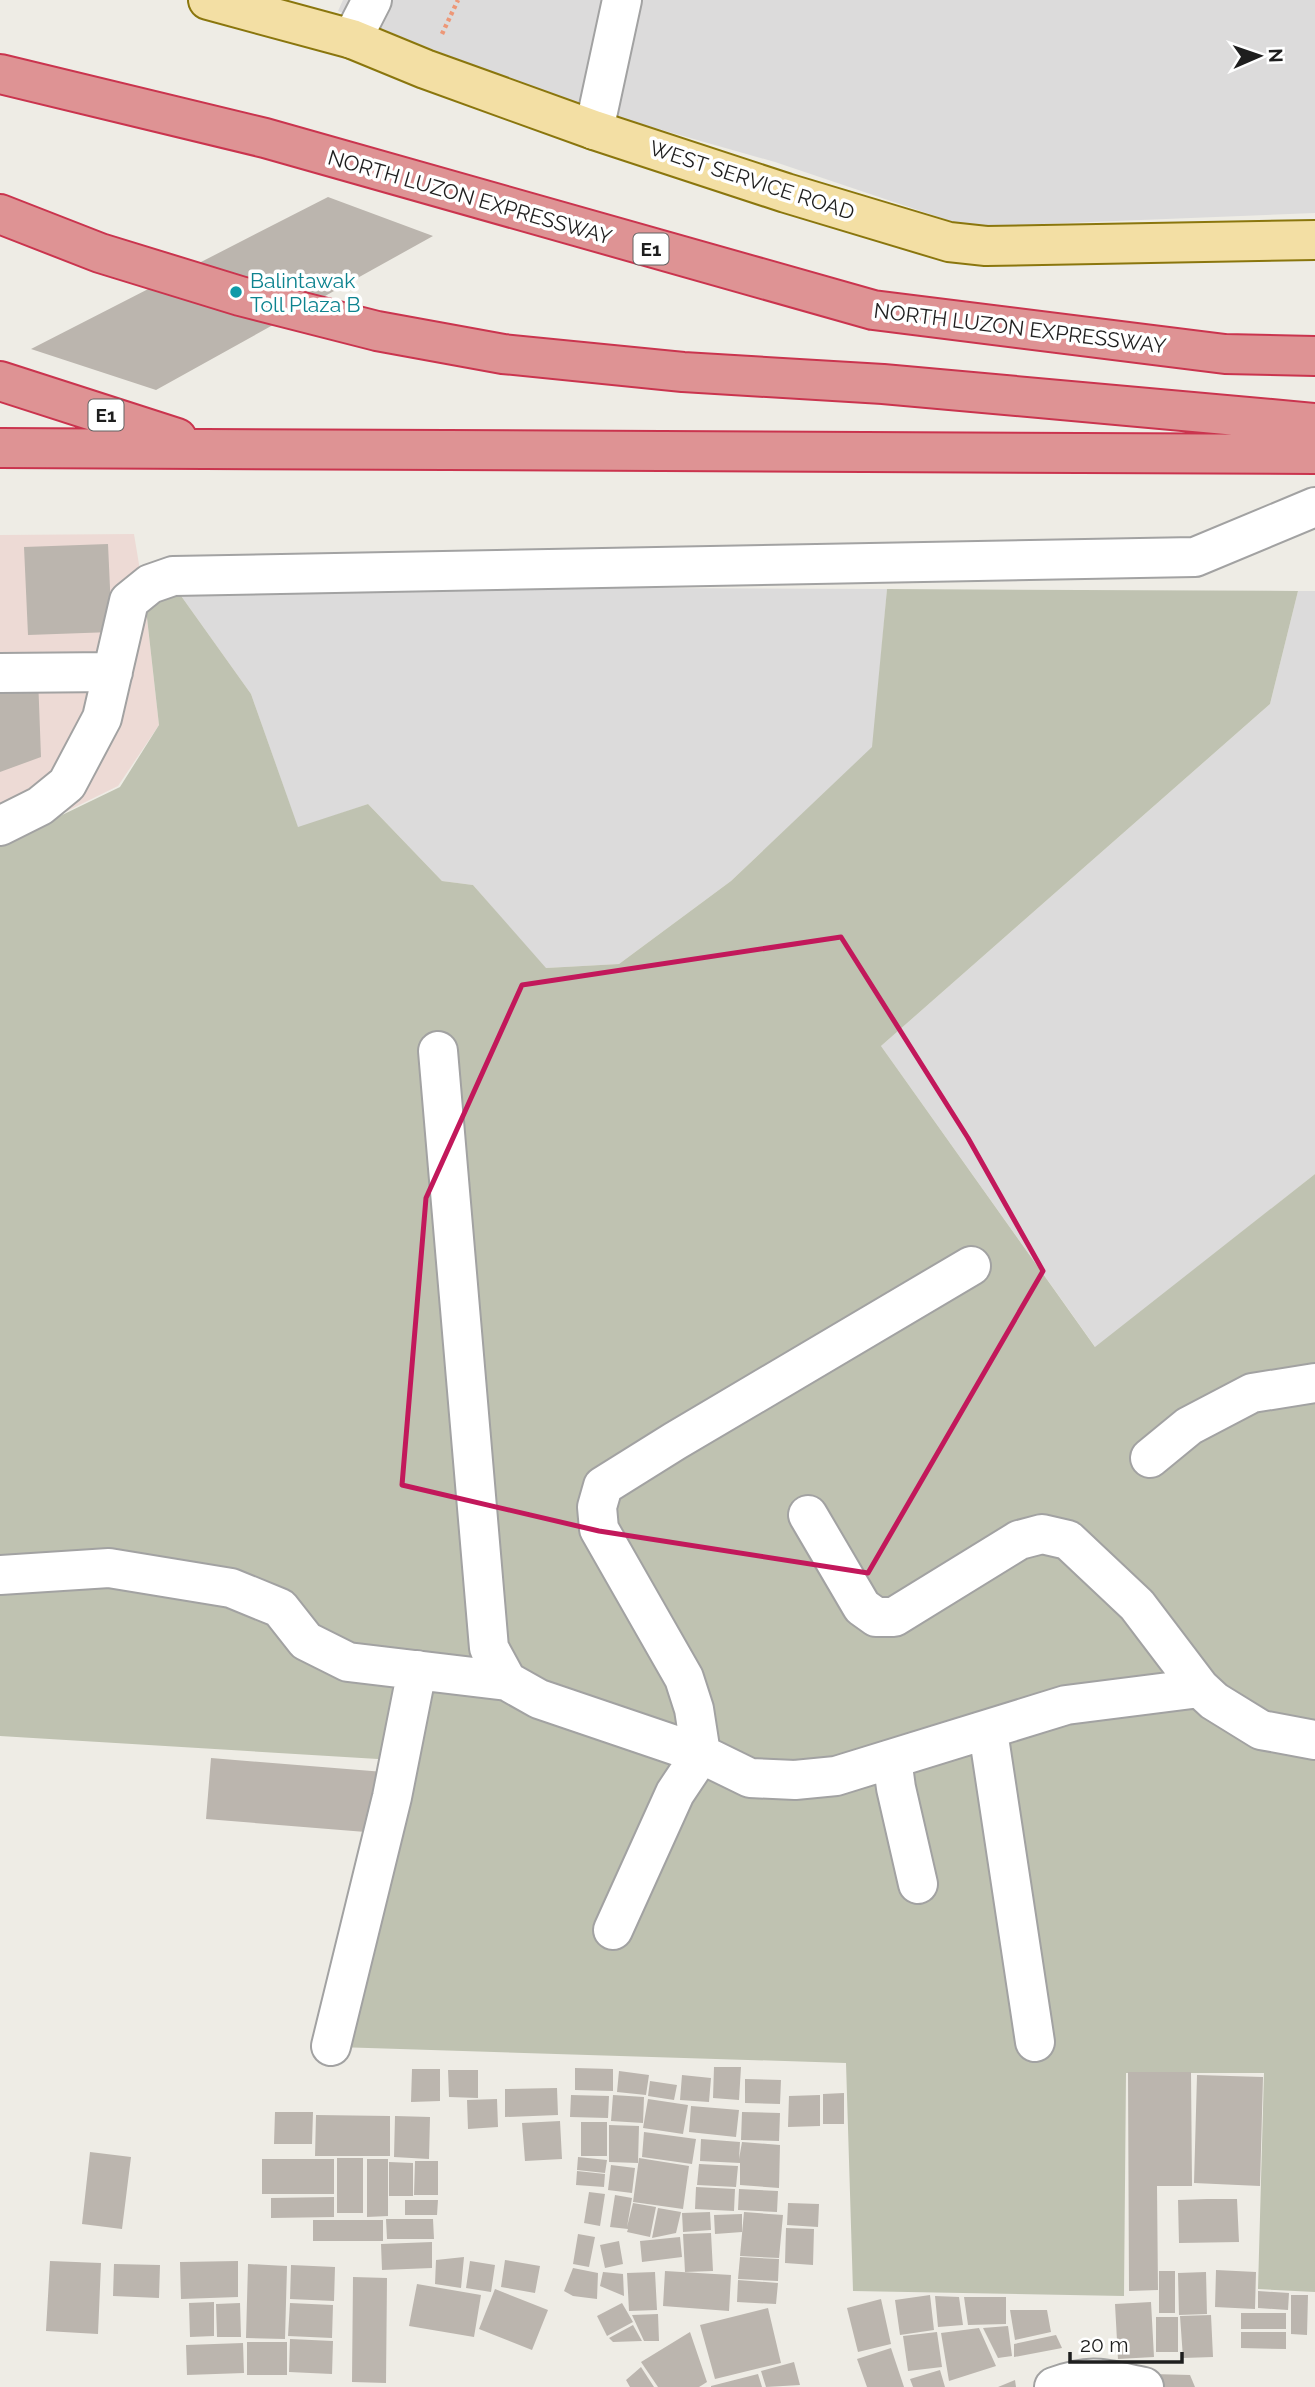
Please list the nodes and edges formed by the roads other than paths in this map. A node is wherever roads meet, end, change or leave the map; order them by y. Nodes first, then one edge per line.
1 (208, 0) edge
2 (372, 0) edge
3 (622, 0) edge
4 (352, 39) junction
5 (0, 74) edge
6 (594, 130) junction
7 (0, 214) edge
8 (1315, 240) edge
9 (1315, 356) edge
10 (0, 381) edge
11 (1315, 422) edge
12 (0, 448) edge
13 (213, 449) junction
14 (1315, 454) edge
15 (1315, 507) edge
16 (113, 672) junction
17 (0, 673) edge
18 (0, 826) edge
19 (438, 1051) dead end
20 (971, 1266) dead end
21 (1315, 1382) edge
22 (1150, 1458) dead end
23 (808, 1516) dead end
24 (0, 1575) edge
25 (416, 1670) junction
26 (507, 1681) junction
27 (1200, 1688) junction
28 (988, 1731) junction
29 (1315, 1740) edge
30 (701, 1754) junction
31 (892, 1759) junction
32 (918, 1884) dead end
33 (613, 1930) dead end
34 (1035, 2042) dead end
35 (331, 2046) dead end
36 (1096, 2382) edge
37 (1054, 2387) edge
38 (1143, 2387) edge

1 - 4 main road, WEST SERVICE ROAD
2 - 4 street
3 - 6 street
4 - 6 main road, WEST SERVICE ROAD
5 - 9 highway, NORTH LUZON EXPRESSWAY / E1
6 - 8 main road, WEST SERVICE ROAD
7 - 11 highway
10 - 13 highway, E1
12 - 13 highway, E1
13 - 14 highway, E1
15 - 16 street
16 - 17 street
16 - 18 street
19 - 26 street
20 - 30 street
21 - 22 street
23 - 27 street
24 - 25 street
25 - 26 street
25 - 35 street
26 - 30 street
27 - 28 street
27 - 29 street
28 - 31 street
28 - 34 street
30 - 31 street
30 - 33 street
31 - 32 street
36 - 37 street
36 - 38 street

